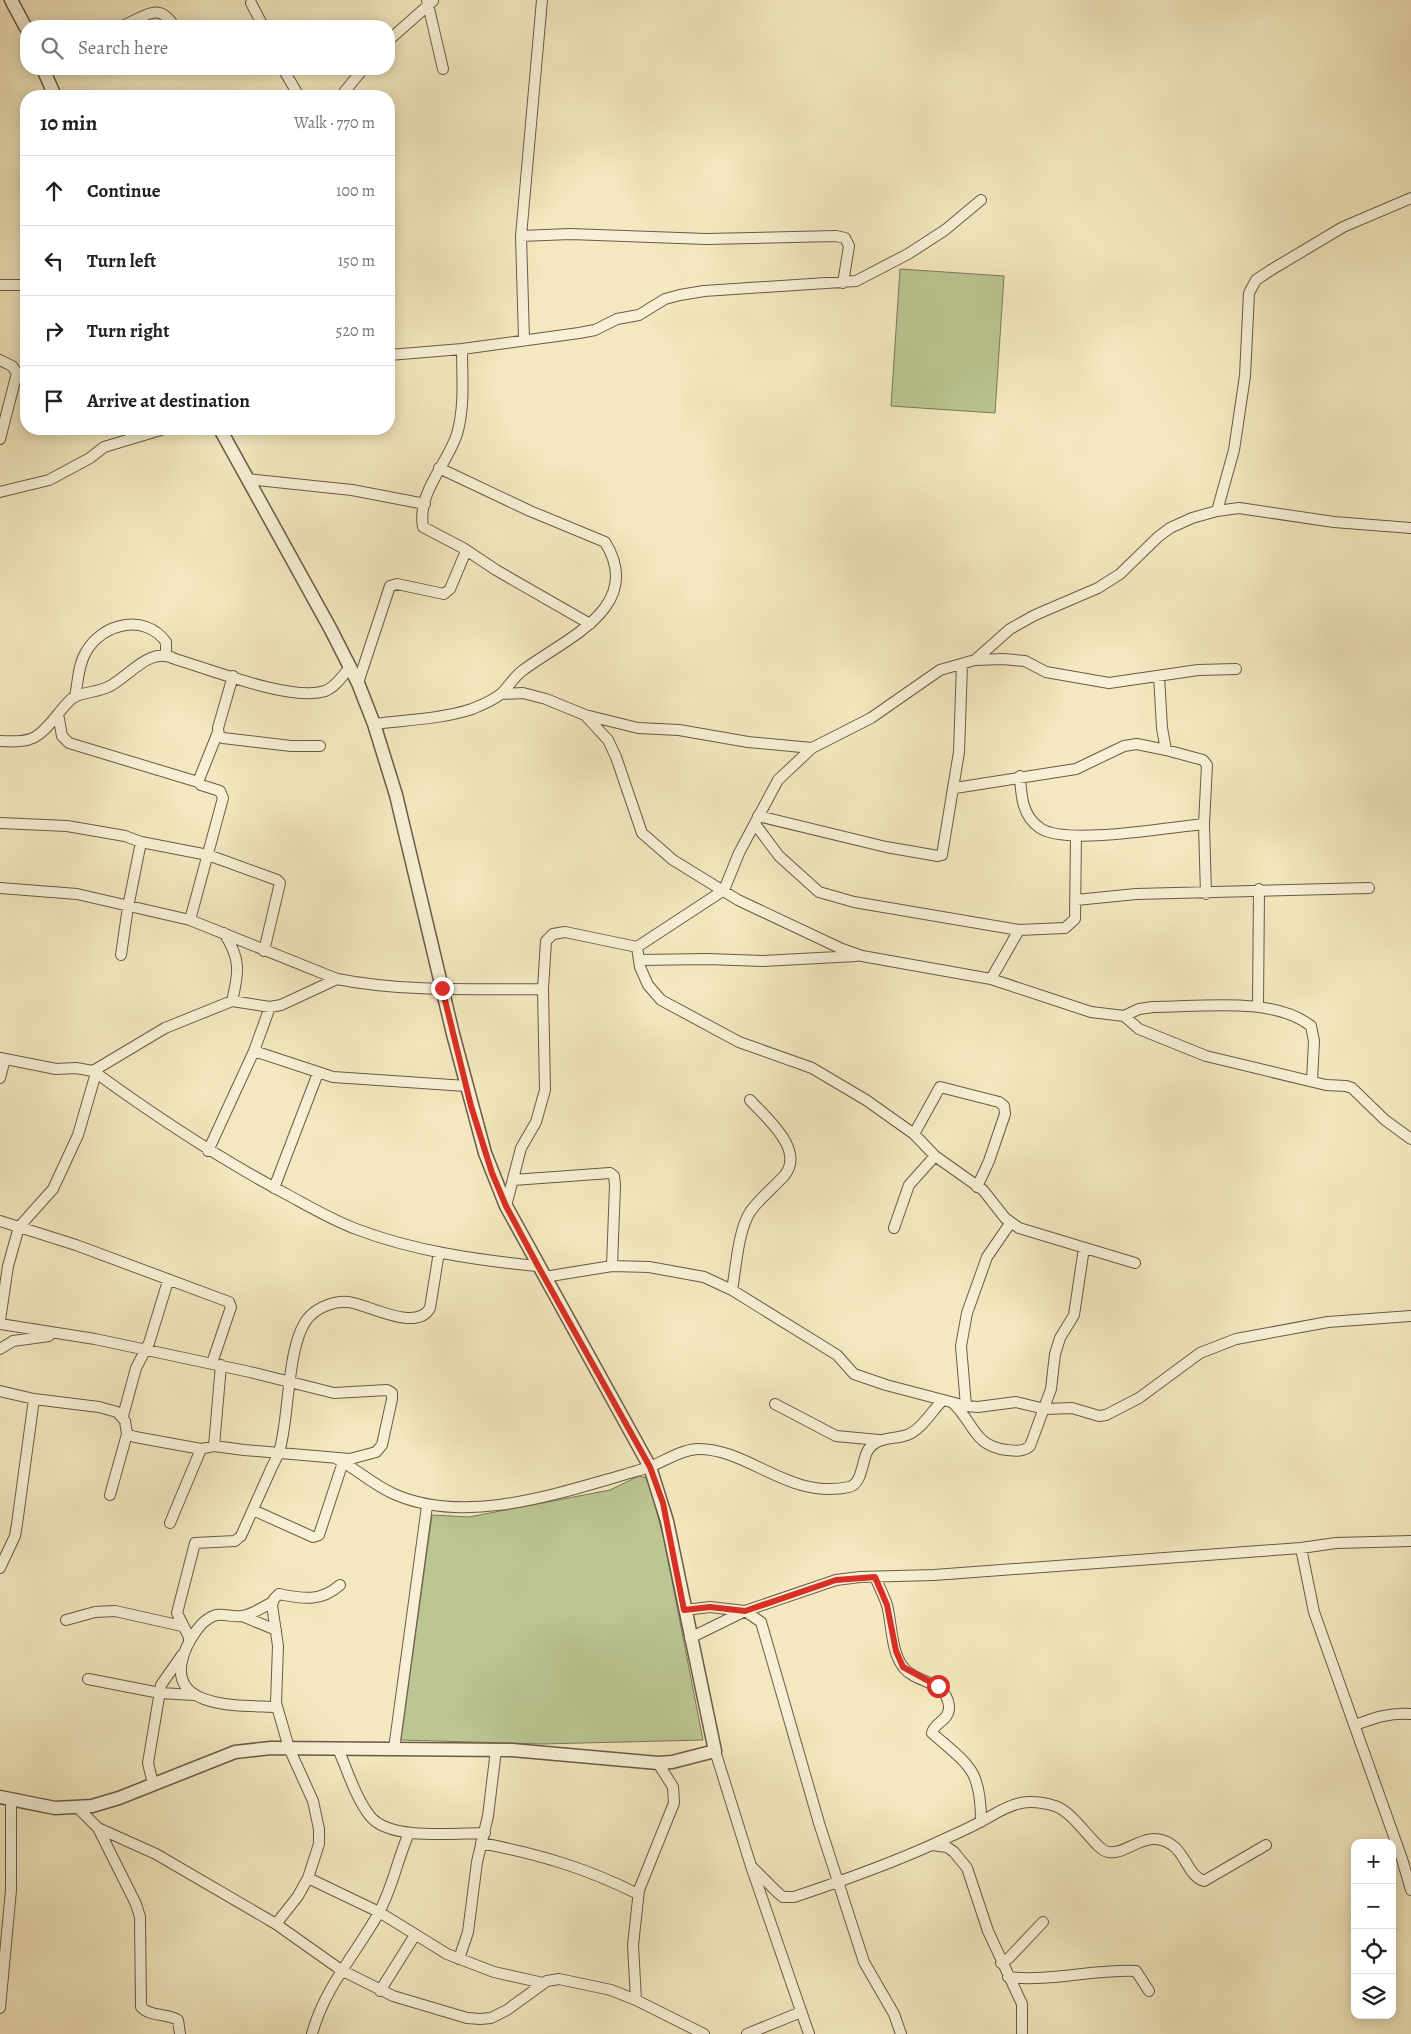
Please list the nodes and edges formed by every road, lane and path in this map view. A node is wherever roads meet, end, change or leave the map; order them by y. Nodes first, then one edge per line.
1 (11, 0) edge
2 (542, 0) edge
3 (430, 2) edge
4 (252, 3) dead end
5 (22, 20) edge
6 (134, 20) edge
7 (171, 20) edge
8 (260, 20) edge
9 (395, 34) edge
10 (443, 69) dead end
11 (46, 75) edge
12 (287, 75) edge
13 (358, 75) edge
14 (52, 90) edge
15 (295, 90) edge
16 (346, 90) edge
17 (1411, 198) edge
18 (981, 200) dead end
19 (521, 236) junction
20 (843, 283) junction
21 (0, 285) edge
22 (20, 285) edge
23 (524, 339) junction
24 (462, 349) junction
25 (395, 355) edge
26 (0, 360) edge
27 (145, 435) edge
28 (223, 435) edge
29 (0, 439) edge
30 (439, 468) junction
31 (247, 479) junction
32 (0, 492) edge
33 (425, 504) junction
34 (1217, 511) junction
35 (1411, 528) edge
36 (466, 551) junction
37 (590, 624) junction
38 (166, 654) junction
39 (975, 660) junction
40 (962, 664) junction
41 (350, 666) junction
42 (1236, 669) dead end
43 (233, 676) junction
44 (1159, 676) junction
45 (358, 683) junction
46 (501, 694) junction
47 (75, 697) junction
48 (58, 714) junction
49 (585, 715) junction
50 (374, 724) junction
51 (218, 732) junction
52 (0, 741) edge
53 (320, 746) dead end
54 (812, 748) junction
55 (1166, 750) junction
56 (1020, 776) junction
57 (198, 782) junction
58 (955, 788) junction
59 (757, 820) junction
60 (0, 823) edge
61 (1204, 824) junction
62 (1076, 836) junction
63 (141, 842) junction
64 (208, 855) junction
65 (0, 888) edge
66 (1369, 888) dead end
67 (1260, 889) junction
68 (724, 890) junction
69 (1206, 894) junction
70 (1076, 900) junction
71 (128, 907) junction
72 (190, 920) junction
73 (1019, 930) junction
74 (224, 933) junction
75 (637, 947) junction
76 (264, 951) junction
77 (122, 955) dead end
78 (862, 956) junction
79 (639, 960) junction
80 (337, 979) junction
81 (991, 979) junction
82 (442, 988) junction
83 (543, 989) junction
84 (232, 1001) junction
85 (1258, 1006) junction
86 (270, 1007) junction
87 (1124, 1016) junction
88 (254, 1052) junction
89 (3, 1058) edge
90 (95, 1072) junction
91 (318, 1073) junction
92 (0, 1078) edge
93 (1312, 1081) junction
94 (466, 1086) junction
95 (750, 1100) dead end
96 (914, 1134) junction
97 (1411, 1139) edge
98 (208, 1150) junction
99 (935, 1156) junction
100 (513, 1180) junction
101 (978, 1187) junction
102 (274, 1188) junction
103 (506, 1206) junction
104 (0, 1221) edge
105 (1011, 1222) junction
106 (19, 1227) junction
107 (894, 1228) dead end
108 (1084, 1248) junction
109 (438, 1252) junction
110 (1135, 1263) dead end
111 (612, 1266) junction
112 (541, 1271) junction
113 (168, 1280) junction
114 (732, 1290) junction
115 (1411, 1316) edge
116 (0, 1322) edge
117 (95, 1339) junction
118 (0, 1349) edge
119 (144, 1350) junction
120 (216, 1364) junction
121 (289, 1381) junction
122 (0, 1391) edge
123 (34, 1399) junction
124 (942, 1401) junction
125 (775, 1404) dead end
126 (954, 1404) junction
127 (966, 1406) junction
128 (1045, 1410) junction
129 (122, 1416) junction
130 (127, 1434) junction
131 (878, 1440) junction
132 (214, 1446) junction
133 (201, 1449) junction
134 (279, 1452) junction
135 (338, 1460) junction
136 (650, 1467) junction
137 (110, 1496) dead end
138 (427, 1506) junction
139 (253, 1510) junction
140 (170, 1523) dead end
141 (1411, 1541) edge
142 (1301, 1548) junction
143 (3, 1555) edge
144 (0, 1568) edge
145 (875, 1577) junction
146 (340, 1585) dead end
147 (273, 1602) junction
148 (684, 1610) junction
149 (745, 1611) junction
150 (242, 1616) junction
151 (66, 1620) dead end
152 (182, 1626) junction
153 (276, 1630) junction
154 (690, 1638) junction
155 (187, 1648) junction
156 (88, 1679) dead end
157 (160, 1693) junction
158 (194, 1695) junction
159 (277, 1707) junction
160 (1411, 1714) edge
161 (1354, 1725) junction
162 (289, 1748) junction
163 (338, 1749) junction
164 (394, 1749) junction
165 (496, 1750) junction
166 (715, 1751) junction
167 (658, 1763) junction
168 (153, 1784) junction
169 (5, 1799) edge
170 (78, 1808) junction
171 (981, 1822) junction
172 (98, 1828) junction
173 (409, 1833) junction
174 (483, 1838) junction
175 (931, 1845) junction
176 (1266, 1846) dead end
177 (751, 1866) junction
178 (308, 1878) junction
179 (838, 1882) junction
180 (1411, 1890) edge
181 (638, 1894) junction
182 (379, 1912) junction
183 (1043, 1922) dead end
184 (276, 1924) junction
185 (414, 1935) junction
186 (459, 1959) junction
187 (1001, 1963) junction
188 (341, 1970) junction
189 (1008, 1977) junction
190 (543, 1983) junction
191 (380, 1991) junction
192 (1149, 1991) dead end
193 (636, 2000) junction
194 (0, 2008) edge
195 (802, 2012) junction
196 (180, 2034) edge
197 (312, 2034) edge
198 (704, 2034) edge
199 (747, 2034) edge
200 (809, 2034) edge
201 (901, 2034) edge
202 (1022, 2034) edge

1 - 5 street
2 - 19 street
3 - 9 street
3 - 10 street
4 - 8 street
6 - 7 street
11 - 14 street
12 - 15 street
13 - 16 street
17 - 34 street
18 - 20 street
19 - 20 street
19 - 23 street
20 - 23 street
21 - 22 street
23 - 24 street
24 - 25 street
24 - 30 street
26 - 29 street
27 - 32 street
28 - 31 street
30 - 33 street
30 - 37 street
31 - 33 street
31 - 41 street
33 - 36 street
34 - 35 street
34 - 39 street
36 - 37 street
36 - 45 street
37 - 46 street
38 - 43 street
38 - 47 street
38 - 47 street
39 - 40 street
39 - 44 street
40 - 54 street
40 - 58 street
41 - 43 street
41 - 45 street
42 - 44 street
43 - 51 street
44 - 55 street
45 - 50 street
46 - 49 street
46 - 50 street
47 - 48 street
48 - 52 street
48 - 57 street
49 - 54 street
49 - 68 street
50 - 82 street
51 - 53 street
51 - 57 street
54 - 59 street
55 - 56 street
55 - 61 street
56 - 58 street
56 - 62 street
57 - 64 street
58 - 59 street
59 - 68 street
59 - 73 street
60 - 63 street
61 - 62 street
61 - 69 street
62 - 70 street
63 - 64 street
63 - 71 street
64 - 72 street
64 - 76 street
65 - 71 street
66 - 67 street
67 - 69 street
67 - 85 street
68 - 75 street
68 - 78 street
69 - 70 street
70 - 73 street
71 - 72 street
71 - 77 street
72 - 74 street
73 - 81 street
74 - 76 street
74 - 84 street
75 - 79 street
75 - 83 street
76 - 80 street
78 - 79 street
78 - 81 street
79 - 96 street
80 - 82 street
80 - 86 street
81 - 87 street
82 - 83 street
82 - 94 street
83 - 100 street
84 - 86 street
84 - 90 street
85 - 87 street
85 - 93 street
86 - 88 street
87 - 93 street
88 - 91 street
88 - 98 street
89 - 90 street
89 - 92 street
90 - 98 street
90 - 106 street
91 - 94 street
91 - 102 street
93 - 97 street
94 - 103 street
95 - 114 street
96 - 99 street
96 - 101 street
98 - 102 street
99 - 101 street
99 - 107 street
100 - 103 street
100 - 111 street
101 - 105 street
102 - 109 street
103 - 112 street
104 - 106 street
105 - 108 street
105 - 127 street
106 - 113 street
106 - 116 street
108 - 110 street
108 - 128 street
109 - 112 street
109 - 121 street
111 - 112 street
111 - 114 street
112 - 136 street
113 - 119 street
113 - 120 street
114 - 124 street
115 - 128 street
116 - 117 street
117 - 118 street
117 - 119 street
119 - 120 street
119 - 129 street
120 - 121 street
120 - 132 street
121 - 134 street
121 - 135 street
122 - 123 street
123 - 129 street
123 - 143 street
124 - 126 street
124 - 131 street
125 - 131 street
126 - 127 street
126 - 128 street
127 - 128 street
129 - 130 street
130 - 133 street
130 - 137 street
131 - 136 street
132 - 133 street
132 - 134 street
133 - 140 street
134 - 135 street
134 - 139 street
135 - 138 street
135 - 139 street
136 - 138 street
136 - 148 street
138 - 164 street
139 - 152 street
141 - 142 street
142 - 145 street
142 - 161 street
143 - 144 street
145 - 149 street
145 - 171 street
146 - 147 street
147 - 150 street
147 - 153 street
148 - 149 street
148 - 154 street
149 - 154 street
149 - 179 street
150 - 153 street
150 - 155 street
151 - 152 street
152 - 155 street
153 - 159 street
154 - 166 street
155 - 157 street
155 - 158 street
156 - 157 street
157 - 158 street
157 - 168 street
158 - 159 street
159 - 162 street
160 - 161 street
161 - 180 street
162 - 163 street
162 - 168 street
162 - 178 street
163 - 164 street
163 - 173 street
164 - 165 street
165 - 167 street
165 - 174 street
166 - 167 street
166 - 177 street
167 - 181 street
168 - 170 street
169 - 170 street
169 - 194 street
170 - 172 street
171 - 175 street
171 - 176 street
172 - 184 street
172 - 196 street
173 - 174 street
173 - 182 street
174 - 181 street
174 - 186 street
175 - 179 street
175 - 187 street
177 - 179 street
177 - 195 street
178 - 182 street
178 - 184 street
179 - 201 street
181 - 193 street
182 - 185 street
182 - 188 street
183 - 187 street
184 - 188 street
185 - 186 street
185 - 191 street
186 - 190 street
187 - 189 street
188 - 191 street
188 - 197 street
189 - 192 street
189 - 202 street
190 - 191 street
190 - 193 street
193 - 198 street
195 - 199 street
195 - 200 street

